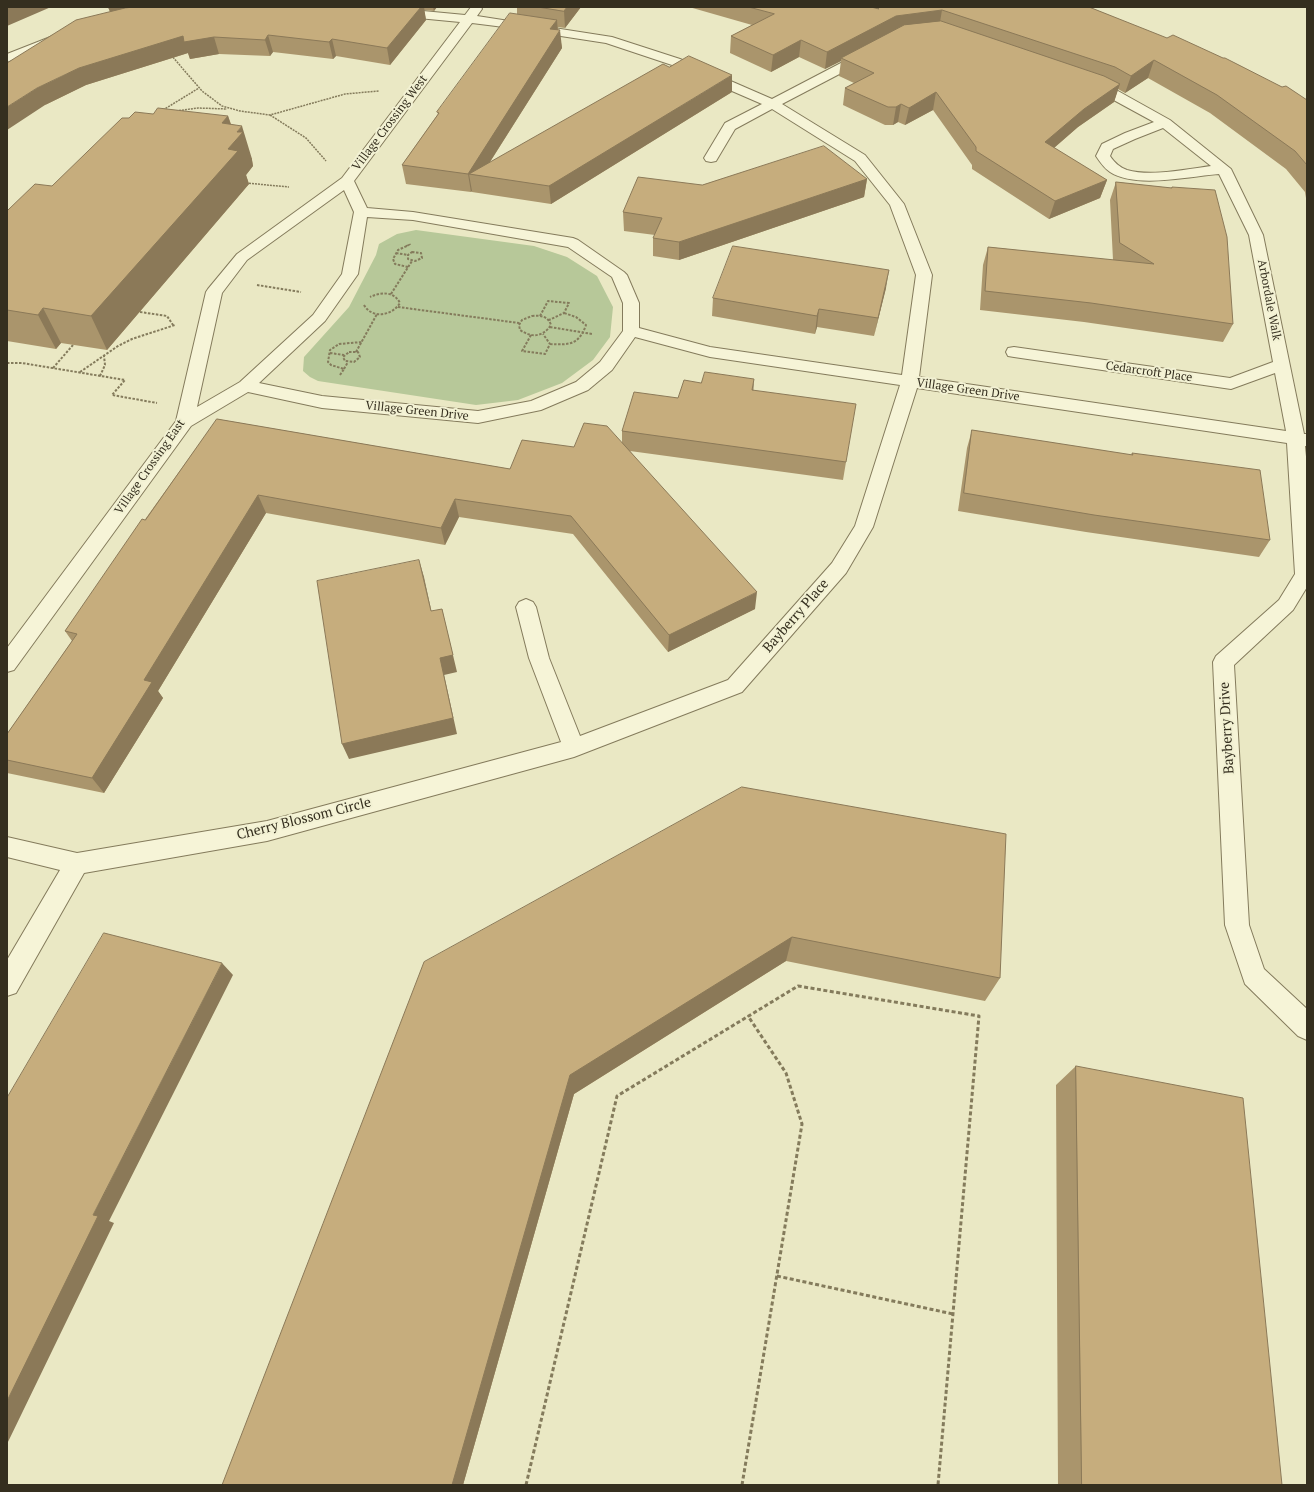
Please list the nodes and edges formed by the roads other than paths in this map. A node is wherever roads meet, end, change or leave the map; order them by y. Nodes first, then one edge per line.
1 (345, 7) edge
2 (478, 7) edge
3 (468, 19) junction
4 (72, 34) edge
5 (877, 49) edge
6 (7, 58) edge
7 (1074, 79) edge
8 (772, 104) junction
9 (1165, 124) junction
10 (712, 158) dead end
11 (1224, 169) junction
12 (347, 181) junction
13 (361, 212) junction
14 (628, 335) junction
15 (1014, 352) dead end
16 (1281, 365) junction
17 (910, 382) junction
18 (246, 386) junction
19 (186, 415) junction
20 (1301, 439) edge
21 (526, 607) dead end
22 (7, 664) edge
23 (574, 748) junction
24 (7, 847) edge
25 (77, 864) junction
26 (7, 984) edge
27 (1307, 1027) edge

1 - 3 street
2 - 3 street, Village Crossing West
3 - 8 street
3 - 12 street, Village Crossing West
4 - 6 street
5 - 8 street
7 - 9 street, Arbordale Walk
8 - 10 street
8 - 17 street
9 - 11 street, Arbordale Walk
9 - 11 street
11 - 16 street, Arbordale Walk
12 - 13 street, Village Crossing West
12 - 19 street, Village Crossing East
13 - 14 street
13 - 18 street
14 - 17 street, Village Green Drive
14 - 18 street, Village Green Drive
15 - 16 street, Cedarcroft Place
16 - 20 street, Arbordale Walk
17 - 20 street, Village Green Drive
17 - 23 street, Bayberry Place
18 - 19 street
19 - 22 street, Village Crossing East
20 - 27 street, Bayberry Drive
21 - 23 street
23 - 25 street, Cherry Blossom Circle
24 - 25 street, Cherry Blossom Circle
25 - 26 street

